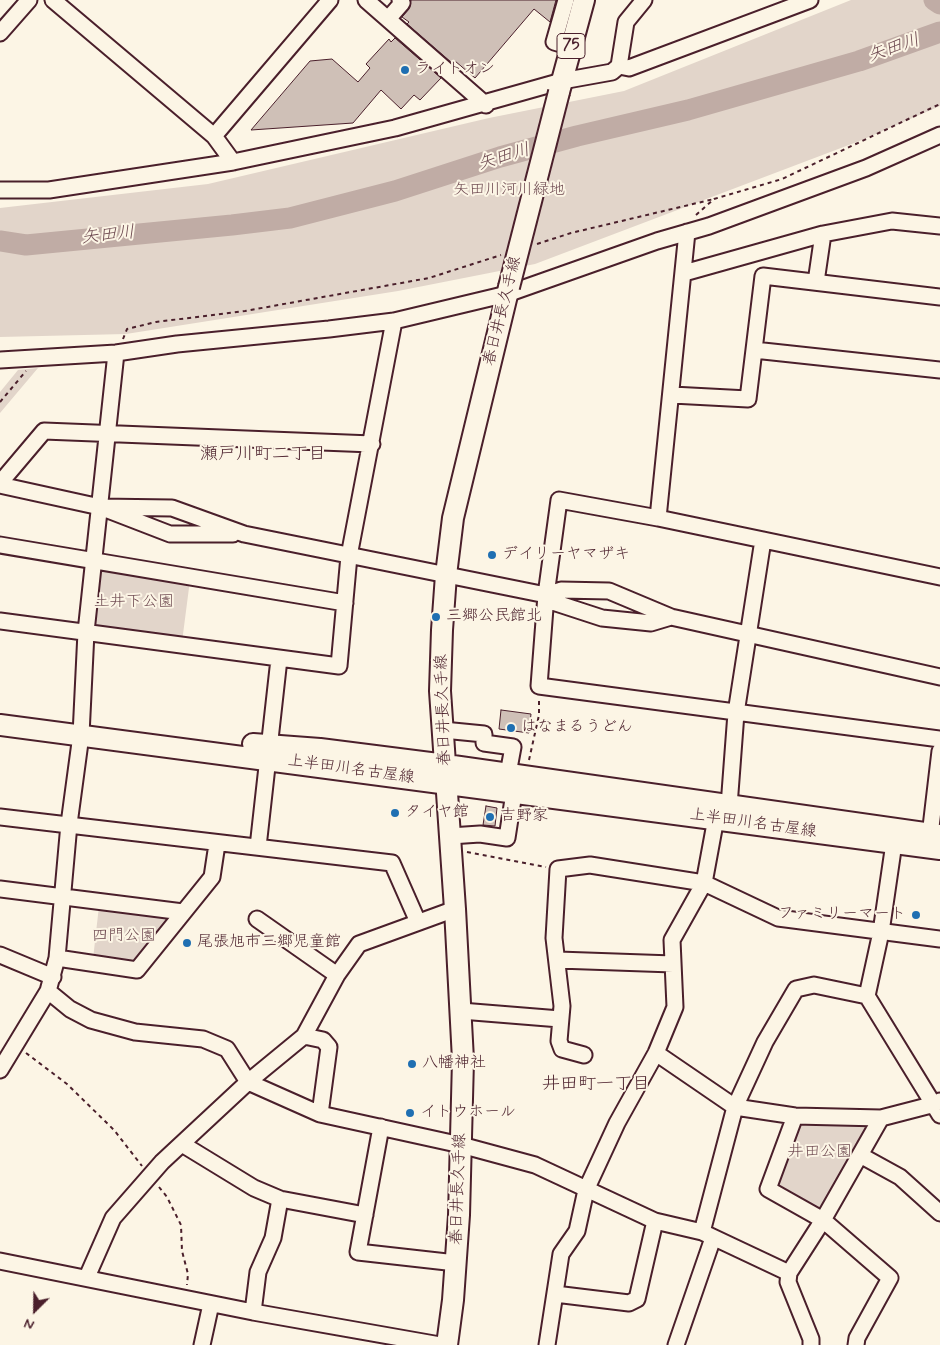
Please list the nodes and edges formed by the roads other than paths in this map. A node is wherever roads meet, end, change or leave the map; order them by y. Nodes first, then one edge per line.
1 (29, 0) edge
2 (53, 0) edge
3 (330, 0) edge
4 (366, 0) edge
5 (400, 0) edge
6 (566, 0) edge
7 (584, 0) edge
8 (644, 0) edge
9 (810, 0) edge
10 (388, 19) junction
11 (0, 33) edge
12 (571, 47) junction
13 (619, 66) junction
14 (561, 87) junction
15 (486, 104) junction
16 (940, 135) edge
17 (214, 136) junction
18 (233, 162) junction
19 (0, 190) edge
20 (689, 226) junction
21 (940, 226) edge
22 (823, 234) junction
23 (684, 274) junction
24 (816, 282) junction
25 (508, 290) junction
26 (940, 297) edge
27 (394, 321) junction
28 (754, 350) junction
29 (116, 353) junction
30 (0, 360) edge
31 (940, 370) edge
32 (672, 395) junction
33 (106, 434) junction
34 (372, 444) junction
35 (0, 484) edge
36 (100, 507) junction
37 (658, 518) junction
38 (244, 534) junction
39 (763, 540) junction
40 (0, 545) edge
41 (349, 556) junction
42 (95, 559) junction
43 (446, 575) junction
44 (940, 577) edge
45 (546, 595) junction
46 (345, 603) junction
47 (671, 617) junction
48 (0, 622) edge
49 (86, 632) junction
50 (750, 636) junction
51 (279, 659) junction
52 (940, 677) edge
53 (736, 713) junction
54 (0, 714) edge
55 (0, 725) edge
56 (81, 730) junction
57 (443, 730) junction
58 (940, 739) edge
59 (940, 751) edge
60 (270, 753) junction
61 (447, 774) junction
62 (516, 781) junction
63 (722, 812) junction
64 (0, 817) edge
65 (69, 824) junction
66 (935, 841) edge
67 (450, 842) junction
68 (894, 843) junction
69 (217, 844) junction
70 (258, 847) junction
71 (704, 883) junction
72 (0, 889) edge
73 (62, 896) junction
74 (455, 909) junction
75 (184, 912) junction
76 (257, 919) dead end
77 (418, 922) junction
78 (881, 932) junction
79 (940, 939) edge
80 (0, 955) edge
81 (57, 958) junction
82 (558, 960) junction
83 (673, 964) junction
84 (337, 975) junction
85 (50, 984) junction
86 (867, 996) junction
87 (461, 1010) junction
88 (560, 1019) junction
89 (304, 1036) junction
90 (656, 1052) junction
91 (584, 1055) dead end
92 (0, 1070) edge
93 (248, 1082) junction
94 (735, 1107) junction
95 (938, 1107) edge
96 (320, 1114) junction
97 (795, 1116) junction
98 (881, 1118) junction
99 (381, 1127) junction
100 (182, 1144) junction
101 (461, 1145) junction
102 (860, 1155) junction
103 (586, 1190) junction
104 (280, 1199) junction
105 (940, 1213) edge
106 (365, 1214) junction
107 (823, 1220) junction
108 (655, 1222) junction
109 (707, 1235) junction
110 (0, 1261) edge
111 (456, 1263) junction
112 (789, 1273) junction
113 (86, 1277) junction
114 (555, 1294) junction
115 (210, 1304) junction
116 (253, 1312) junction
117 (202, 1345) edge
118 (440, 1345) edge
119 (447, 1345) edge
120 (547, 1345) edge
121 (676, 1345) edge
122 (811, 1345) edge
123 (856, 1345) edge

1 - 11 street
2 - 17 street
3 - 17 street
4 - 10 street
5 - 10 street
6 - 12 street
7 - 12 main road, 春日井長久手線 / 75
8 - 13 street
9 - 13 street
10 - 15 street
12 - 14 main road, 春日井長久手線 / 75
13 - 14 street
14 - 15 street
14 - 25 main road, 春日井長久手線 / 75, bridge
15 - 18 street
16 - 20 street
17 - 18 street
18 - 19 street
20 - 23 street
20 - 25 street
21 - 22 street
22 - 23 street
22 - 24 street
23 - 32 street
24 - 26 street
24 - 28 street
25 - 27 street
25 - 43 main road, 春日井長久手線 / 75
27 - 29 street
27 - 34 street
28 - 31 street
28 - 32 street
29 - 30 street
29 - 33 street
32 - 37 street
33 - 34 street
33 - 35 street
33 - 36 street
34 - 41 street
35 - 36 street
36 - 38 street
36 - 38 street
36 - 42 street
37 - 39 street
37 - 45 street
38 - 41 street
39 - 44 street
39 - 50 street
40 - 42 street
41 - 43 street
41 - 46 street
42 - 46 street
42 - 49 street
43 - 45 street
43 - 57 main road, 春日井長久手線 / 75
45 - 47 street
45 - 47 street
45 - 53 street
46 - 51 street
47 - 50 street
48 - 49 street
49 - 51 street
49 - 56 street
50 - 52 street
50 - 53 street
51 - 60 street
53 - 58 street
53 - 63 street
54 - 56 main road, 上半田川名古屋線
55 - 56 main road, 上半田川名古屋線
56 - 60 main road, 上半田川名古屋線
56 - 65 street
57 - 61 main road, 春日井長久手線 / 75
57 - 62 street
59 - 66 street
60 - 61 main road, 上半田川名古屋線
60 - 70 street
61 - 62 main road, 上半田川名古屋線
61 - 67 main road, 春日井長久手線 / 75
62 - 63 main road, 上半田川名古屋線
62 - 67 street
63 - 66 main road, 上半田川名古屋線
63 - 68 main road, 上半田川名古屋線
63 - 71 street
64 - 65 street
65 - 69 street
65 - 73 street
66 - 68 main road, 上半田川名古屋線
67 - 74 main road, 春日井長久手線 / 75
68 - 78 street
69 - 70 street
69 - 75 street
70 - 77 street
71 - 78 street
71 - 82 street
71 - 83 street
72 - 73 street
73 - 75 street
73 - 81 street
74 - 77 street
74 - 87 main road, 春日井長久手線 / 75
75 - 81 street
76 - 84 street
77 - 84 street
78 - 79 street
78 - 86 street
80 - 85 street
81 - 85 street
82 - 83 street
82 - 88 street
83 - 90 street
84 - 89 street
85 - 92 street
85 - 93 street
86 - 94 street
86 - 95 street
87 - 88 street
87 - 101 main road, 春日井長久手線 / 75
88 - 91 street
89 - 93 street
89 - 96 street
90 - 94 street
90 - 103 street
93 - 96 street
93 - 100 street
94 - 97 street
94 - 109 street
95 - 98 street
96 - 99 street
97 - 98 street
97 - 107 street
98 - 102 street
99 - 101 street
99 - 106 street
100 - 104 street
100 - 113 street
101 - 103 street
101 - 111 main road, 春日井長久手線 / 75
102 - 105 street
102 - 107 street
103 - 108 street
103 - 114 street
104 - 106 street
104 - 116 street
106 - 111 street
107 - 112 street
107 - 123 street
108 - 109 street
108 - 114 street
109 - 112 street
109 - 121 street
110 - 113 street
111 - 119 main road, 春日井長久手線 / 75
112 - 122 street
113 - 115 street
114 - 120 street
115 - 116 street
115 - 117 street
116 - 118 street

